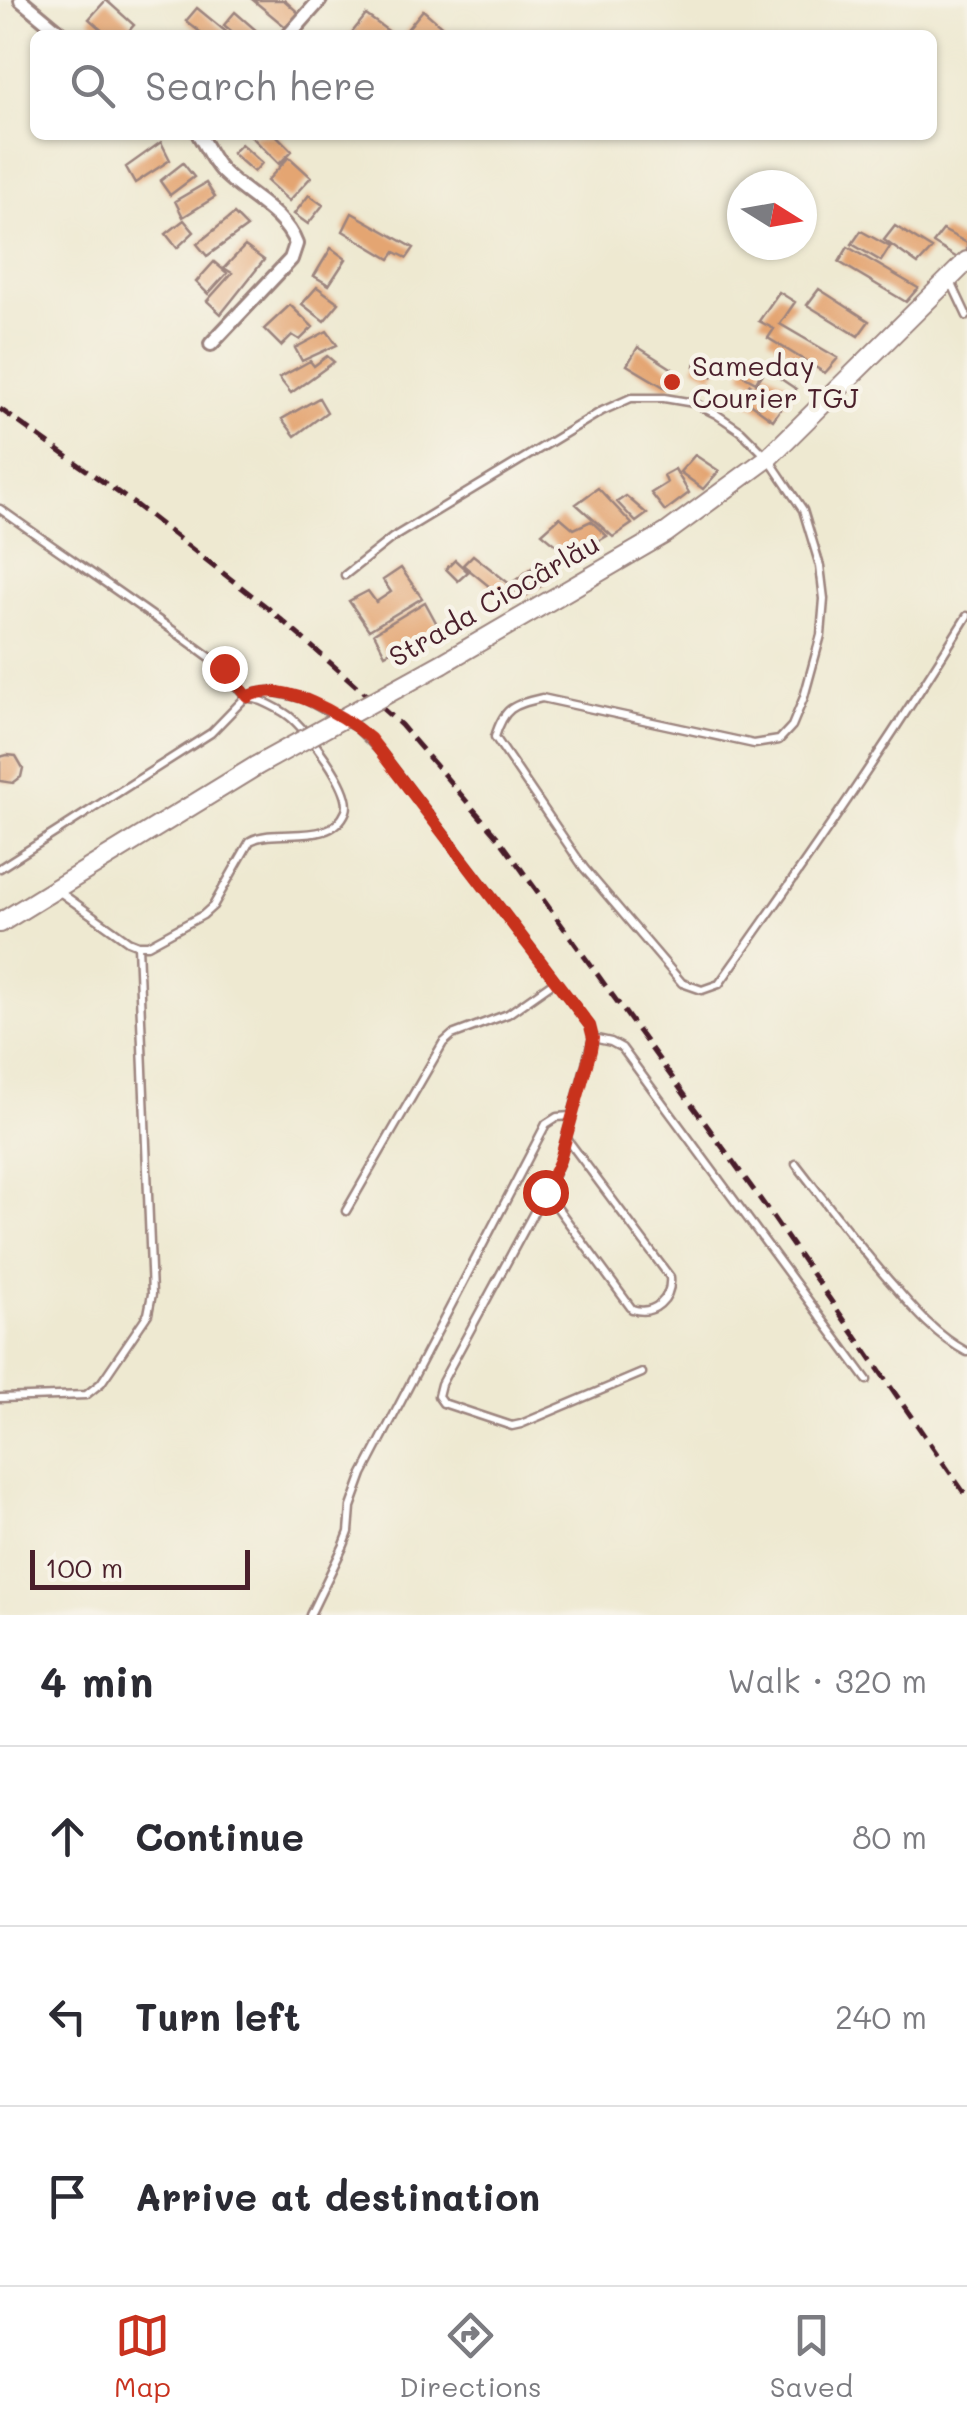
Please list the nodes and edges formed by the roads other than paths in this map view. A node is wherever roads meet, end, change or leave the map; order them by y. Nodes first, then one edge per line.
1 (21, 0) edge
2 (320, 0) edge
3 (57, 30) edge
4 (293, 30) edge
5 (202, 140) edge
6 (967, 261) edge
7 (949, 278) junction
8 (967, 316) edge
9 (211, 344) dead end
10 (768, 458) junction
11 (0, 509) edge
12 (345, 575) dead end
13 (967, 616) edge
14 (248, 697) junction
15 (0, 868) edge
16 (56, 889) junction
17 (0, 924) edge
18 (138, 946) junction
19 (555, 980) junction
20 (593, 1038) junction
21 (572, 1116) junction
22 (566, 1138) junction
23 (796, 1164) dead end
24 (545, 1192) junction
25 (346, 1211) dead end
26 (967, 1352) edge
27 (642, 1373) dead end
28 (866, 1380) dead end
29 (0, 1398) edge
30 (310, 1615) edge

1 - 3 street
2 - 4 street
5 - 9 street
6 - 7 main road, Strada Ciocârlău
7 - 8 lane
7 - 10 main road, Strada Ciocârlău
10 - 12 lane
10 - 13 lane
10 - 16 main road, Strada Ciocârlău, bridge
11 - 14 lane
14 - 15 lane
14 - 18 lane
14 - 19 lane
16 - 17 main road, Strada Ciocârlău
16 - 18 lane
18 - 29 lane
19 - 20 lane
19 - 25 lane
20 - 21 lane
20 - 28 lane
21 - 22 lane
21 - 30 lane
22 - 24 lane
22 - 24 lane
23 - 26 lane
24 - 27 lane

